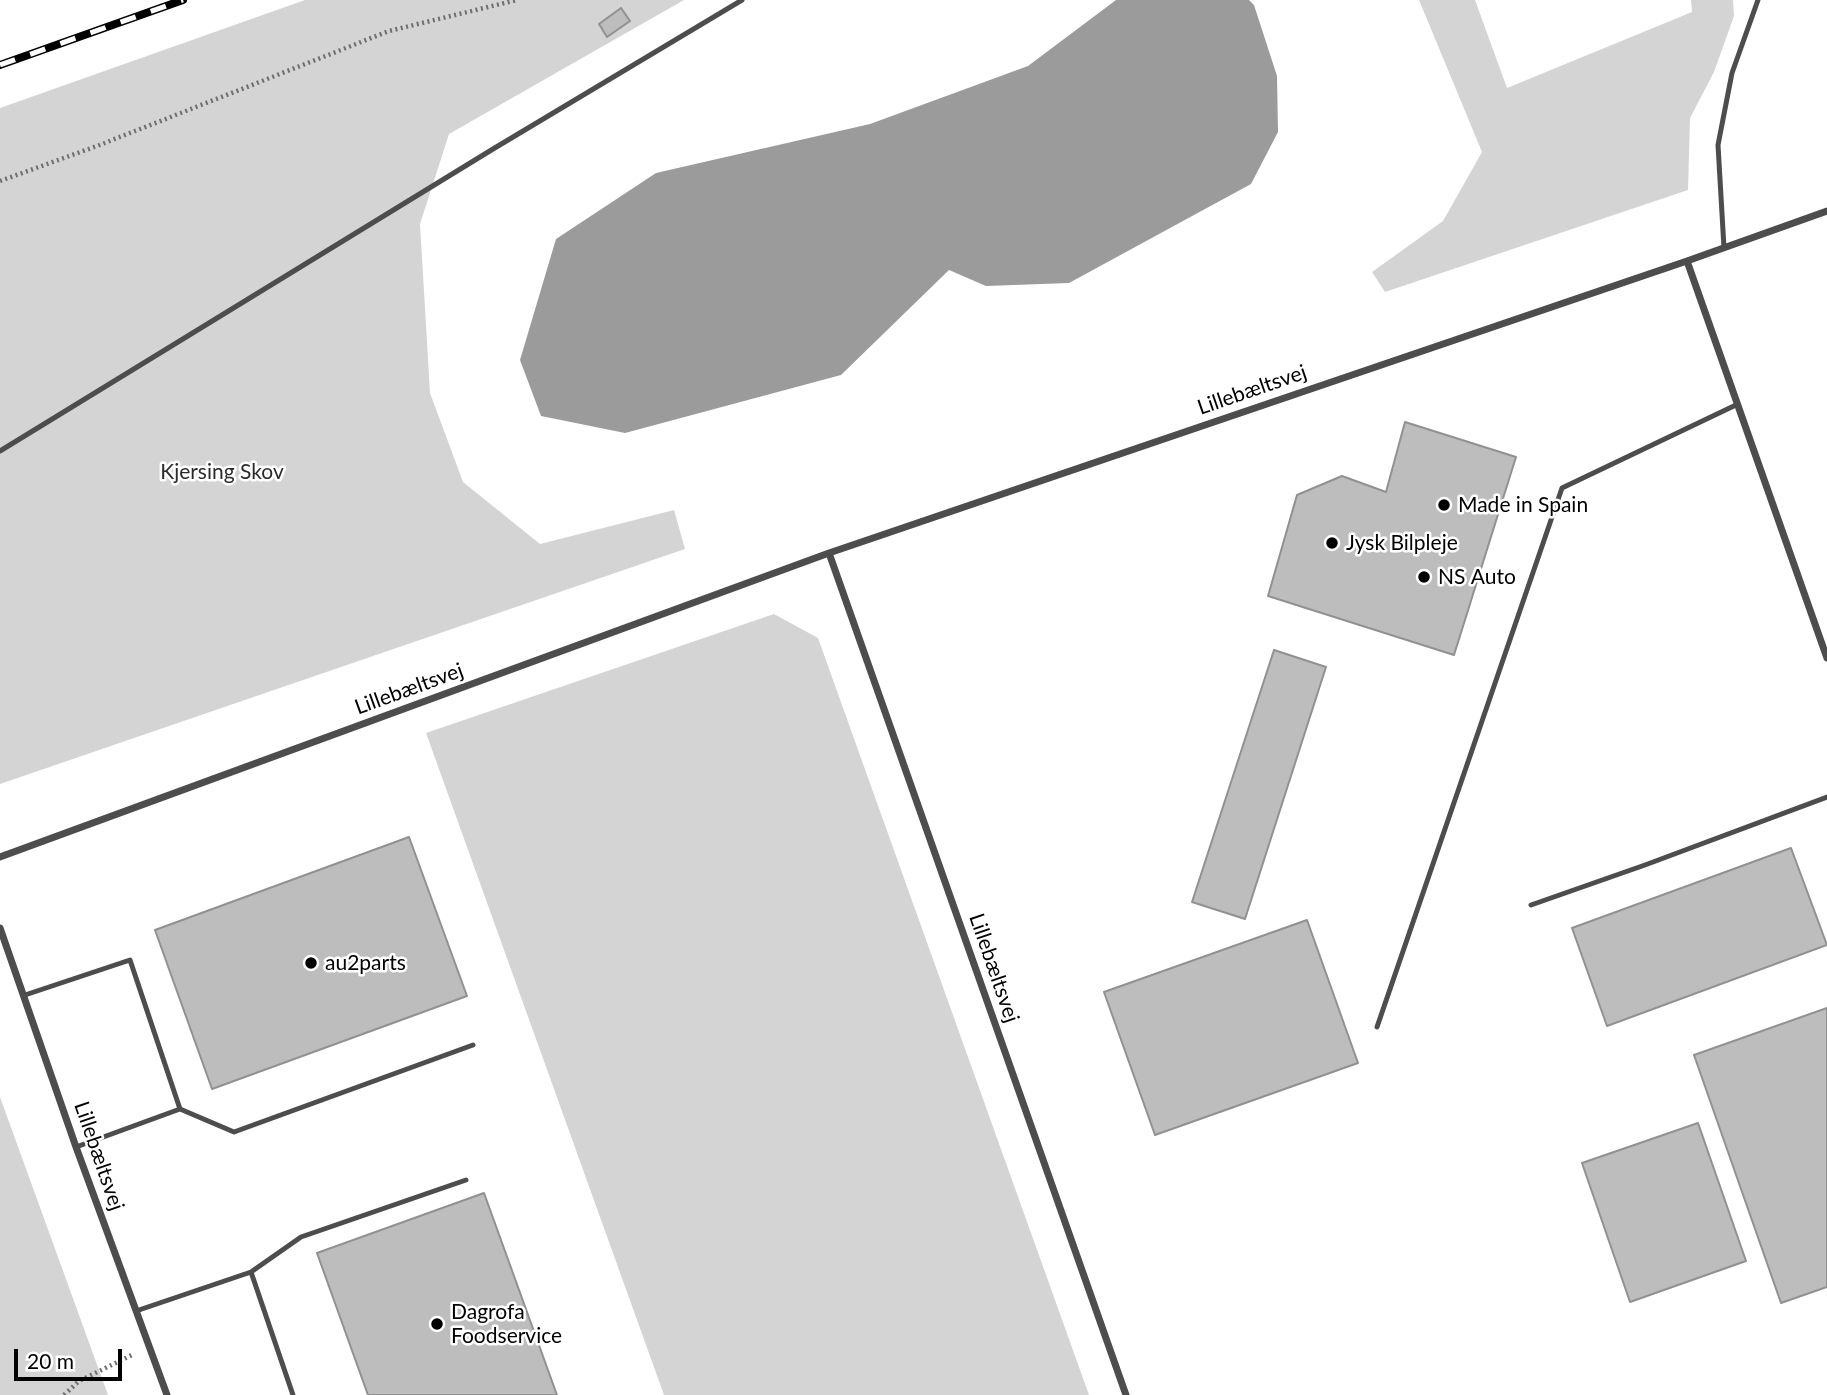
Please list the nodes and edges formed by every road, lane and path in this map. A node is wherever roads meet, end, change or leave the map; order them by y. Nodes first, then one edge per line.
1 (517, 0) edge
2 (742, 0) edge
3 (1758, 0) edge
4 (0, 181) edge
5 (1827, 211) edge
6 (1724, 248) junction
7 (1687, 261) junction
8 (1738, 404) junction
9 (0, 451) edge
10 (829, 553) junction
11 (1827, 658) edge
12 (1827, 797) edge
13 (0, 857) edge
14 (1531, 905) dead end
15 (0, 928) edge
16 (25, 995) junction
17 (1377, 1027) dead end
18 (473, 1045) dead end
19 (180, 1109) junction
20 (76, 1147) junction
21 (466, 1180) dead end
22 (251, 1272) junction
23 (136, 1311) junction
24 (149, 1347) junction
25 (64, 1395) edge
26 (167, 1395) edge
27 (293, 1395) edge
28 (1126, 1395) edge

1 - 4 path
2 - 9 lane
3 - 6 lane
5 - 6 street, Lillebæltsvej
6 - 7 street, Lillebæltsvej
7 - 8 street
7 - 10 street, Lillebæltsvej
8 - 11 street
8 - 17 lane
10 - 13 street, Lillebæltsvej
10 - 28 street, Lillebæltsvej
12 - 14 lane
15 - 16 street, Lillebæltsvej
16 - 19 lane
16 - 20 street, Lillebæltsvej
18 - 19 lane
19 - 20 lane
20 - 23 street, Lillebæltsvej
21 - 22 lane
22 - 23 lane
22 - 27 lane
23 - 24 street, Lillebæltsvej
24 - 25 path
24 - 26 street, Lillebæltsvej

